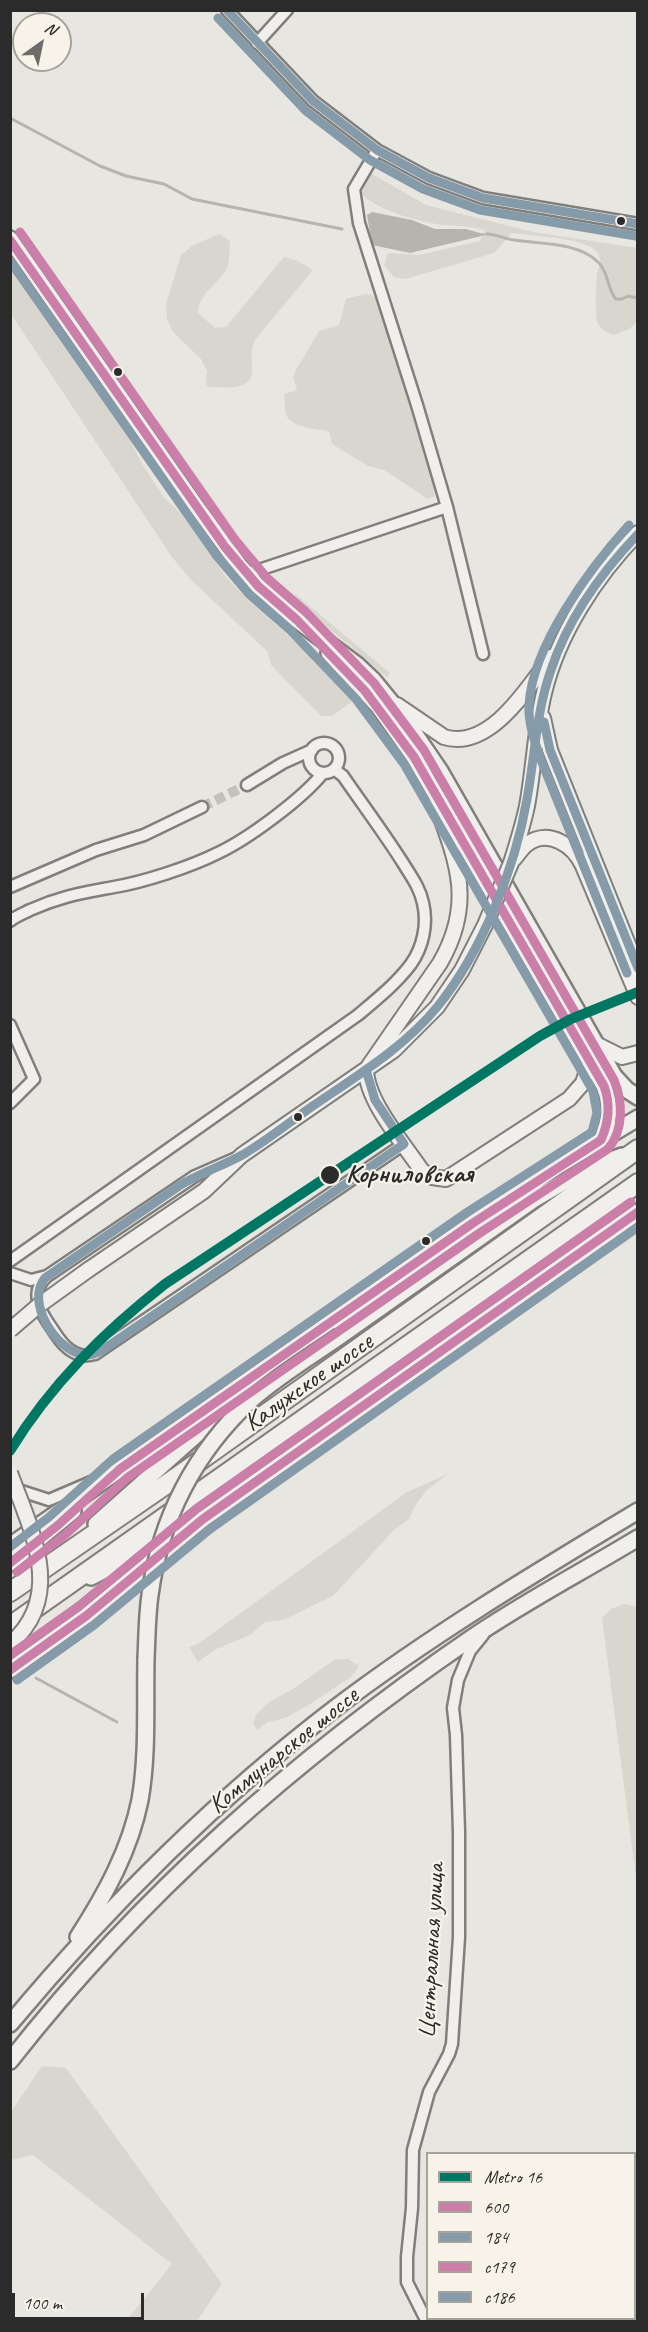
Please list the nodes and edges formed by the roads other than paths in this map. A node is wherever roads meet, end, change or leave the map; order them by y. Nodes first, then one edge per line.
1 (226, 10) edge
2 (287, 10) edge
3 (256, 43) junction
4 (377, 150) junction
5 (638, 224) edge
6 (10, 239) edge
7 (447, 507) junction
8 (638, 533) edge
9 (247, 574) junction
10 (297, 620) junction
11 (564, 641) junction
12 (483, 654) dead end
13 (390, 700) junction
14 (541, 707) junction
15 (312, 750) junction
16 (334, 769) junction
17 (323, 773) junction
18 (429, 782) junction
19 (247, 785) tunnel mouth
20 (202, 807) tunnel mouth
21 (511, 863) junction
22 (10, 887) edge
23 (12, 920) edge
24 (638, 969) edge
25 (638, 997) edge
26 (10, 1025) edge
27 (596, 1044) junction
28 (638, 1053) edge
29 (590, 1061) junction
30 (366, 1070) junction
31 (638, 1097) edge
32 (10, 1103) edge
33 (638, 1118) edge
34 (601, 1140) junction
35 (404, 1144) junction
36 (636, 1150) edge
37 (242, 1155) junction
38 (638, 1183) edge
39 (638, 1212) edge
40 (10, 1261) edge
41 (10, 1273) edge
42 (47, 1276) junction
43 (10, 1330) edge
44 (297, 1345) junction
45 (120, 1469) junction
46 (10, 1473) edge
47 (10, 1487) edge
48 (638, 1511) edge
49 (203, 1519) junction
50 (638, 1539) edge
51 (10, 1546) edge
52 (10, 1563) edge
53 (44, 1569) junction
54 (10, 1592) edge
55 (48, 1599) junction
56 (10, 1626) edge
57 (490, 1626) junction
58 (10, 1644) edge
59 (436, 1663) junction
60 (10, 1670) edge
61 (458, 1680) junction
62 (54, 1972) junction
63 (10, 2024) edge
64 (10, 2061) edge
65 (427, 2322) edge

1 - 3 street
2 - 3 street
3 - 4 street
4 - 5 street
4 - 7 street
6 - 9 main road
7 - 9 street
7 - 12 street
8 - 11 street
9 - 10 main road
10 - 13 main road
10 - 18 main road
11 - 13 street
11 - 14 street
13 - 27 main road
14 - 21 street
14 - 24 street
15 - 16 street
15 - 17 street
15 - 19 street
16 - 17 street
16 - 40 street
17 - 23 street
18 - 29 main road
18 - 30 street
20 - 22 street
21 - 25 street
21 - 30 street, bridge
26 - 32 street
27 - 28 street
27 - 31 main road
29 - 34 main road
29 - 35 street
30 - 35 street
30 - 37 street
33 - 34 main road
34 - 44 main road
35 - 42 street
36 - 53 highway, Калужское шоссе
36 - 62 main road, bridge
37 - 42 street
37 - 43 street, bridge
38 - 55 highway, Калужское шоссе
39 - 49 main road
41 - 42 street
44 - 45 main road
44 - 53 main road
45 - 47 street
45 - 51 main road
45 - 52 main road
46 - 58 street, bridge
48 - 62 main road, Коммунарское шоссе
49 - 55 main road
49 - 60 main road
50 - 57 main road, Коммунарское шоссе
53 - 54 highway, Калужское шоссе
55 - 56 highway, Калужское шоссе
57 - 59 main road, Коммунарское шоссе
57 - 61 street, Центральная улица
59 - 61 street
59 - 64 main road, Коммунарское шоссе
61 - 65 street, Центральная улица
62 - 63 main road, Коммунарское шоссе

